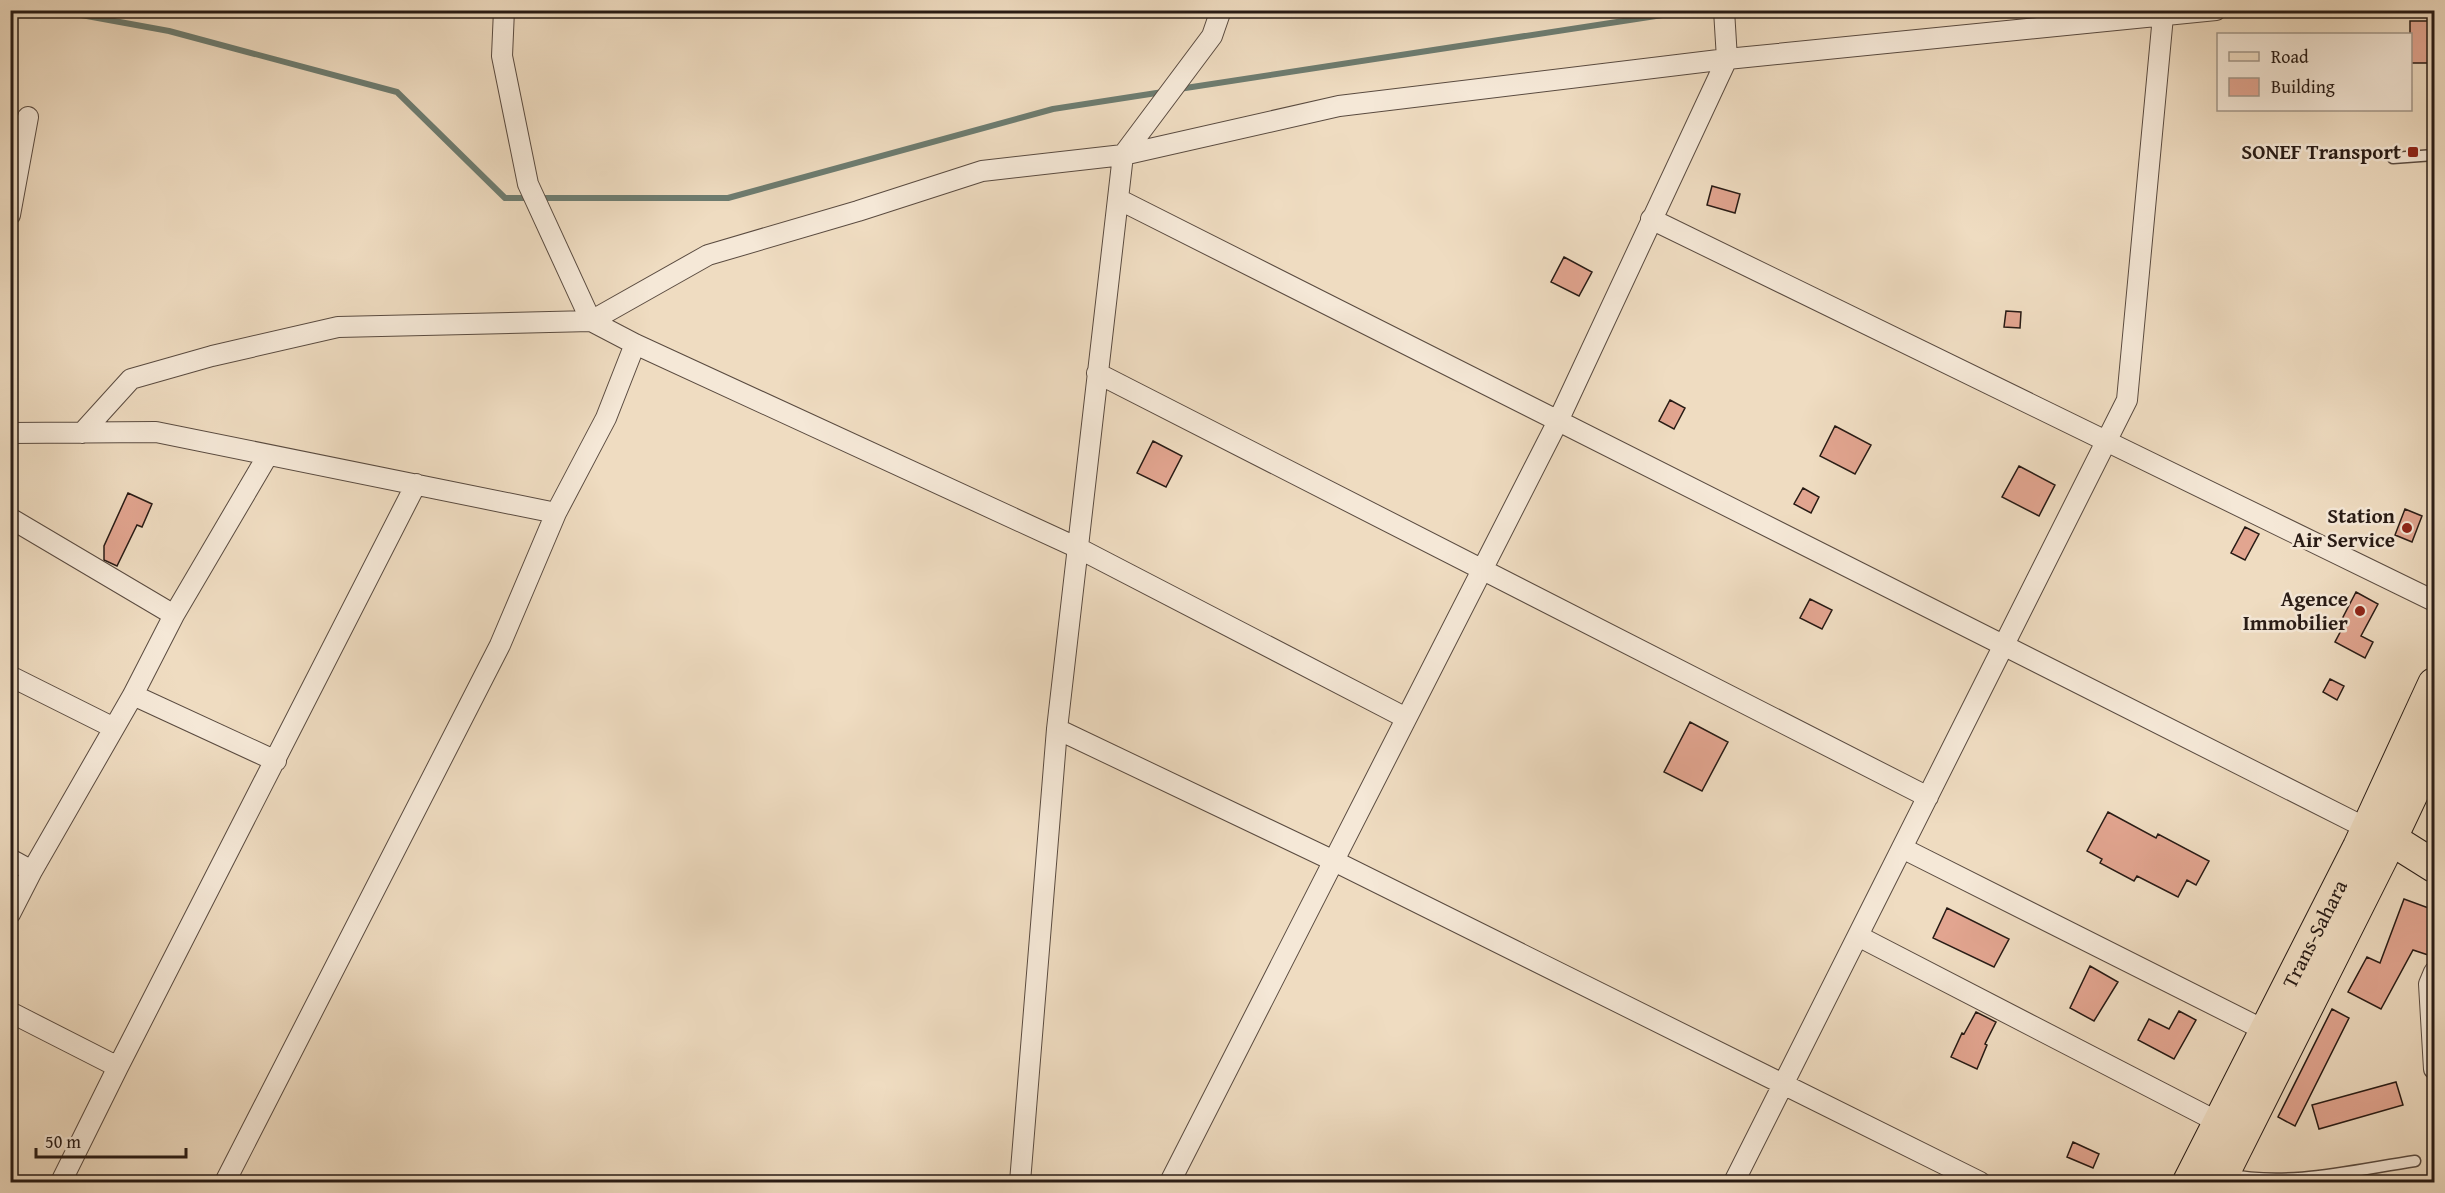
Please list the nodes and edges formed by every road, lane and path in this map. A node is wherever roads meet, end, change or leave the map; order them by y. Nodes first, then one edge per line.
1 (504, 10) edge
2 (1221, 10) edge
3 (1724, 10) edge
4 (2216, 10) edge
5 (2163, 16) junction
6 (1727, 59) junction
7 (28, 117) dead end
8 (1123, 155) junction
9 (2434, 155) edge
10 (2393, 158) dead end
11 (1118, 199) junction
12 (10, 215) edge
13 (1652, 219) junction
14 (591, 321) junction
15 (634, 344) junction
16 (1097, 373) junction
17 (1558, 421) junction
18 (10, 433) edge
19 (82, 433) junction
20 (2107, 441) junction
21 (268, 455) junction
22 (416, 484) junction
23 (556, 513) junction
24 (10, 518) edge
25 (1078, 548) junction
26 (1482, 569) junction
27 (2434, 601) edge
28 (174, 615) junction
29 (2004, 646) junction
30 (10, 676) edge
31 (2434, 684) edge
32 (134, 694) junction
33 (1406, 718) junction
34 (114, 728) junction
35 (1057, 729) junction
36 (2434, 747) edge
37 (276, 761) junction
38 (1928, 796) junction
39 (2379, 834) junction
40 (1902, 848) junction
41 (10, 860) edge
42 (1334, 861) junction
43 (2434, 866) edge
44 (32, 871) junction
45 (10, 914) edge
46 (1858, 936) junction
47 (2434, 972) edge
48 (10, 1012) edge
49 (2266, 1031) junction
50 (118, 1067) junction
51 (2434, 1069) edge
52 (1783, 1085) junction
53 (2220, 1123) junction
54 (2415, 1161) dead end
55 (2209, 1173) edge
56 (61, 1182) edge
57 (225, 1182) edge
58 (1020, 1182) edge
59 (1170, 1182) edge
60 (1734, 1182) edge
61 (1980, 1182) edge

1 - 14 street
2 - 8 street
3 - 6 street
4 - 5 street
5 - 6 street
5 - 20 street
6 - 8 street
6 - 13 street
7 - 12 street
8 - 11 street
8 - 14 street
9 - 10 lane
11 - 16 street
11 - 17 street
13 - 17 street
13 - 20 street
14 - 15 street
14 - 19 street
15 - 23 street
15 - 25 street
16 - 25 street
16 - 26 street
17 - 26 street
17 - 29 street
18 - 19 street
19 - 21 street
20 - 27 street
20 - 29 street
21 - 22 street
21 - 28 street
22 - 23 street
22 - 37 street
23 - 57 street
24 - 28 street
25 - 33 street
25 - 35 street
26 - 33 street
26 - 38 street
28 - 32 street
29 - 38 street
29 - 39 street
30 - 34 street
31 - 39 main road, Trans-Sahara
32 - 34 street
32 - 37 street
33 - 42 street
34 - 44 street
35 - 42 street
35 - 58 street
36 - 39 main road, Trans-Sahara
37 - 50 street
38 - 40 street
39 - 43 main road
39 - 49 main road, Trans-Sahara
39 - 55 main road, Trans-Sahara
40 - 46 street
40 - 49 street
41 - 44 street
42 - 52 street
42 - 59 street
44 - 45 street
46 - 52 street
46 - 53 street
47 - 51 street
48 - 50 street
49 - 53 main road, Trans-Sahara
50 - 56 street
52 - 60 street
52 - 61 street
53 - 55 main road, Trans-Sahara
54 - 55 lane

